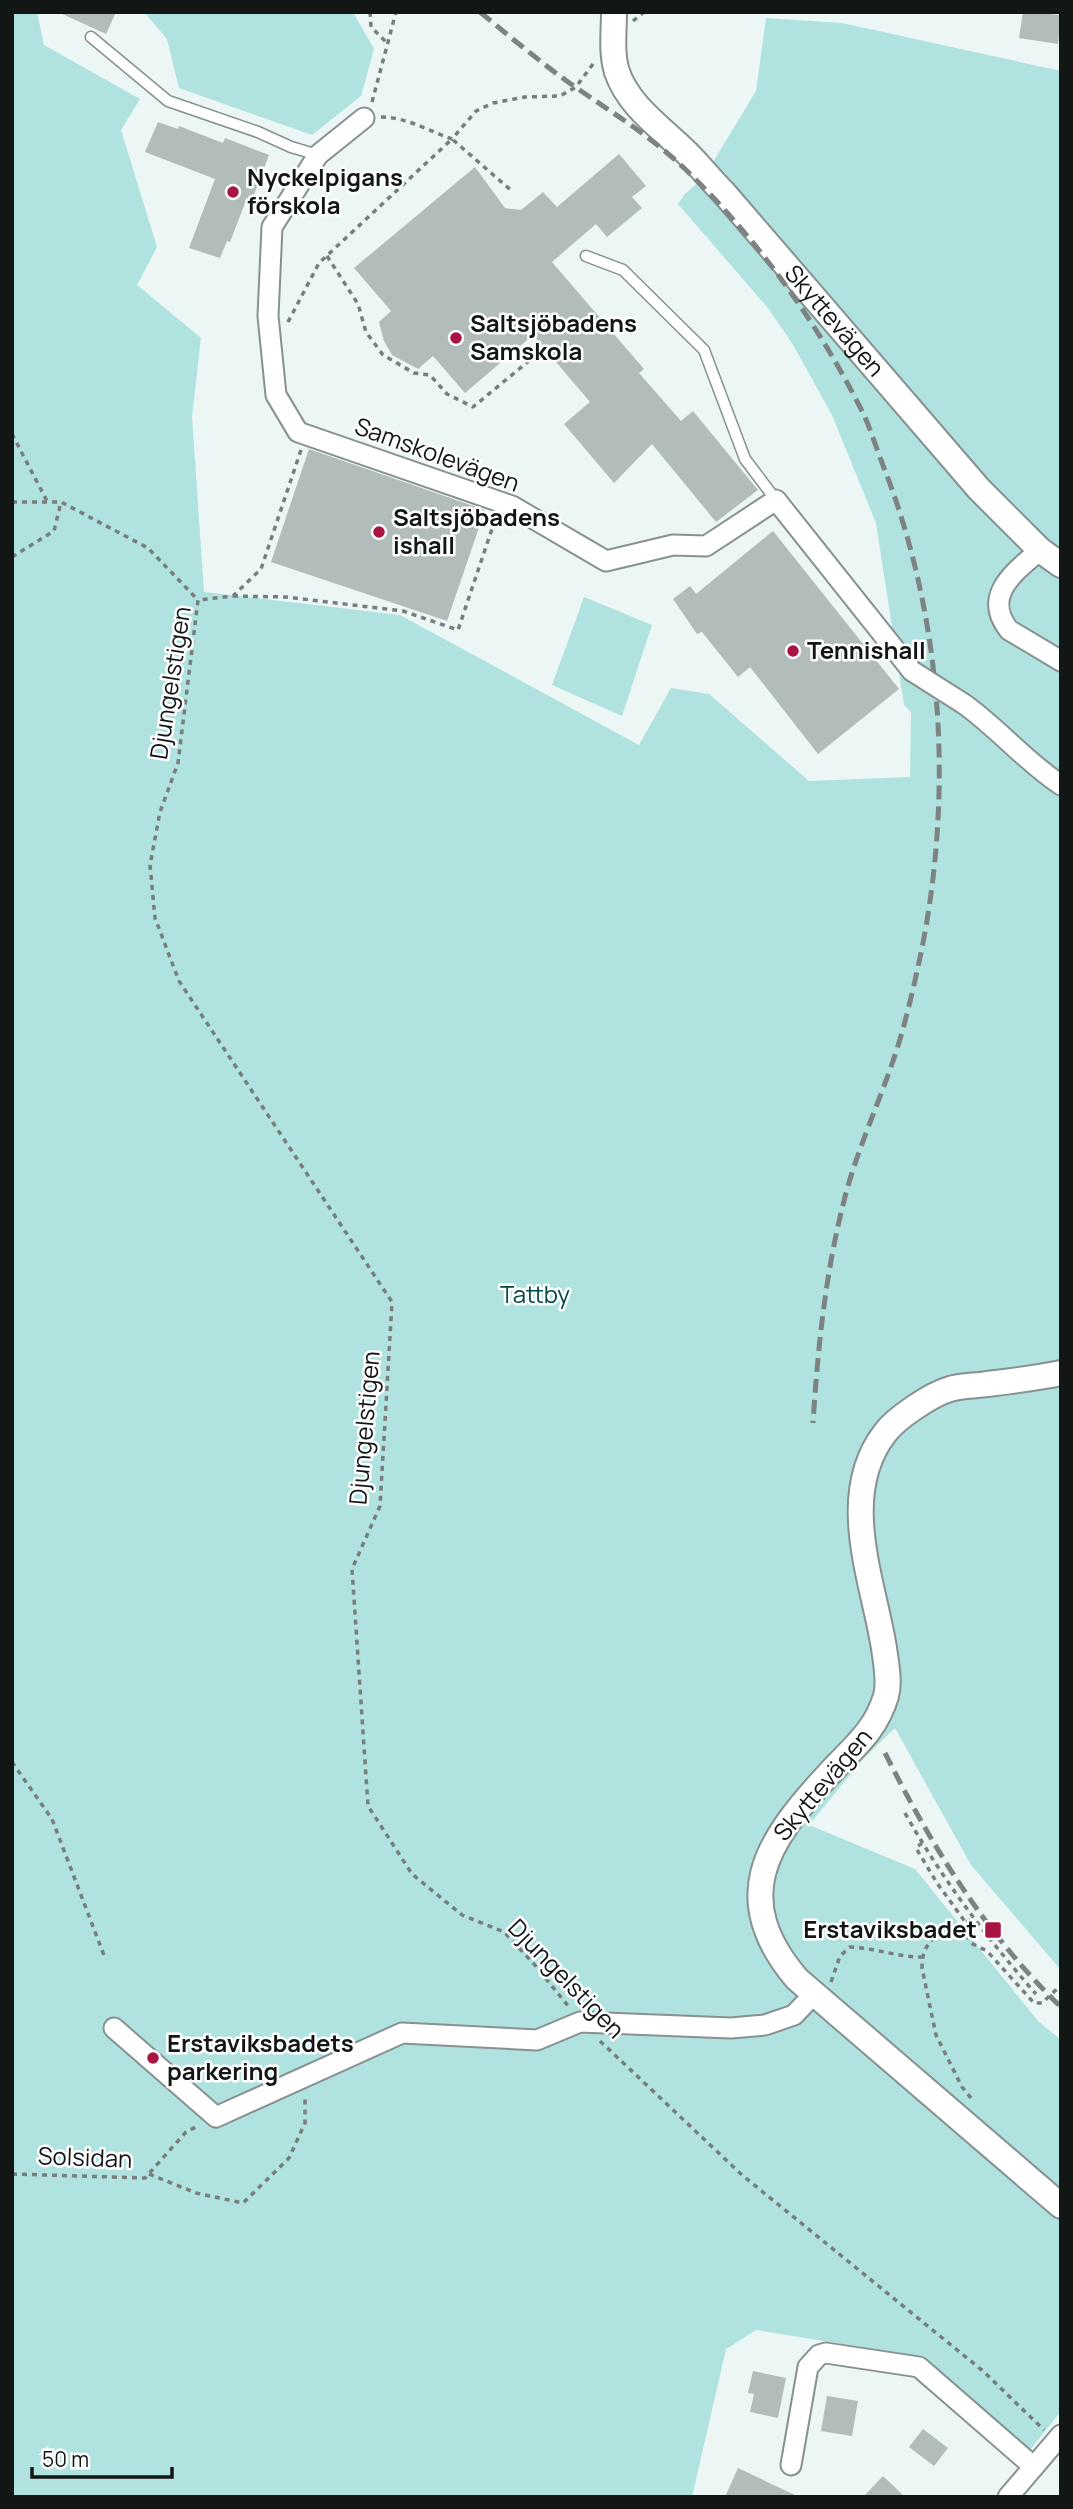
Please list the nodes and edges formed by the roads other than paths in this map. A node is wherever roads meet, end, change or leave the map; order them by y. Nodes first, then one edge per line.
1 (614, 20) edge
2 (91, 37) dead end
3 (364, 118) road end
4 (318, 155) junction
5 (586, 256) dead end
6 (776, 500) junction
7 (1040, 550) junction
8 (1061, 565) edge
9 (1061, 661) edge
10 (1061, 785) edge
11 (1061, 1373) edge
12 (821, 1993) junction
13 (114, 2028) dead end
14 (1061, 2206) edge
15 (1058, 2438) edge
16 (790, 2465) dead end
17 (1034, 2467) junction
18 (1008, 2497) edge

1 - 7 street, Skyttevägen
2 - 4 lane
3 - 4 street
4 - 6 street, Samskolevägen
5 - 6 lane
6 - 10 street, bridge
7 - 8 street, Skyttevägen
7 - 9 street
11 - 12 street, Skyttevägen
12 - 13 street
12 - 14 street, Skyttevägen
15 - 17 street
16 - 17 street
17 - 18 street

